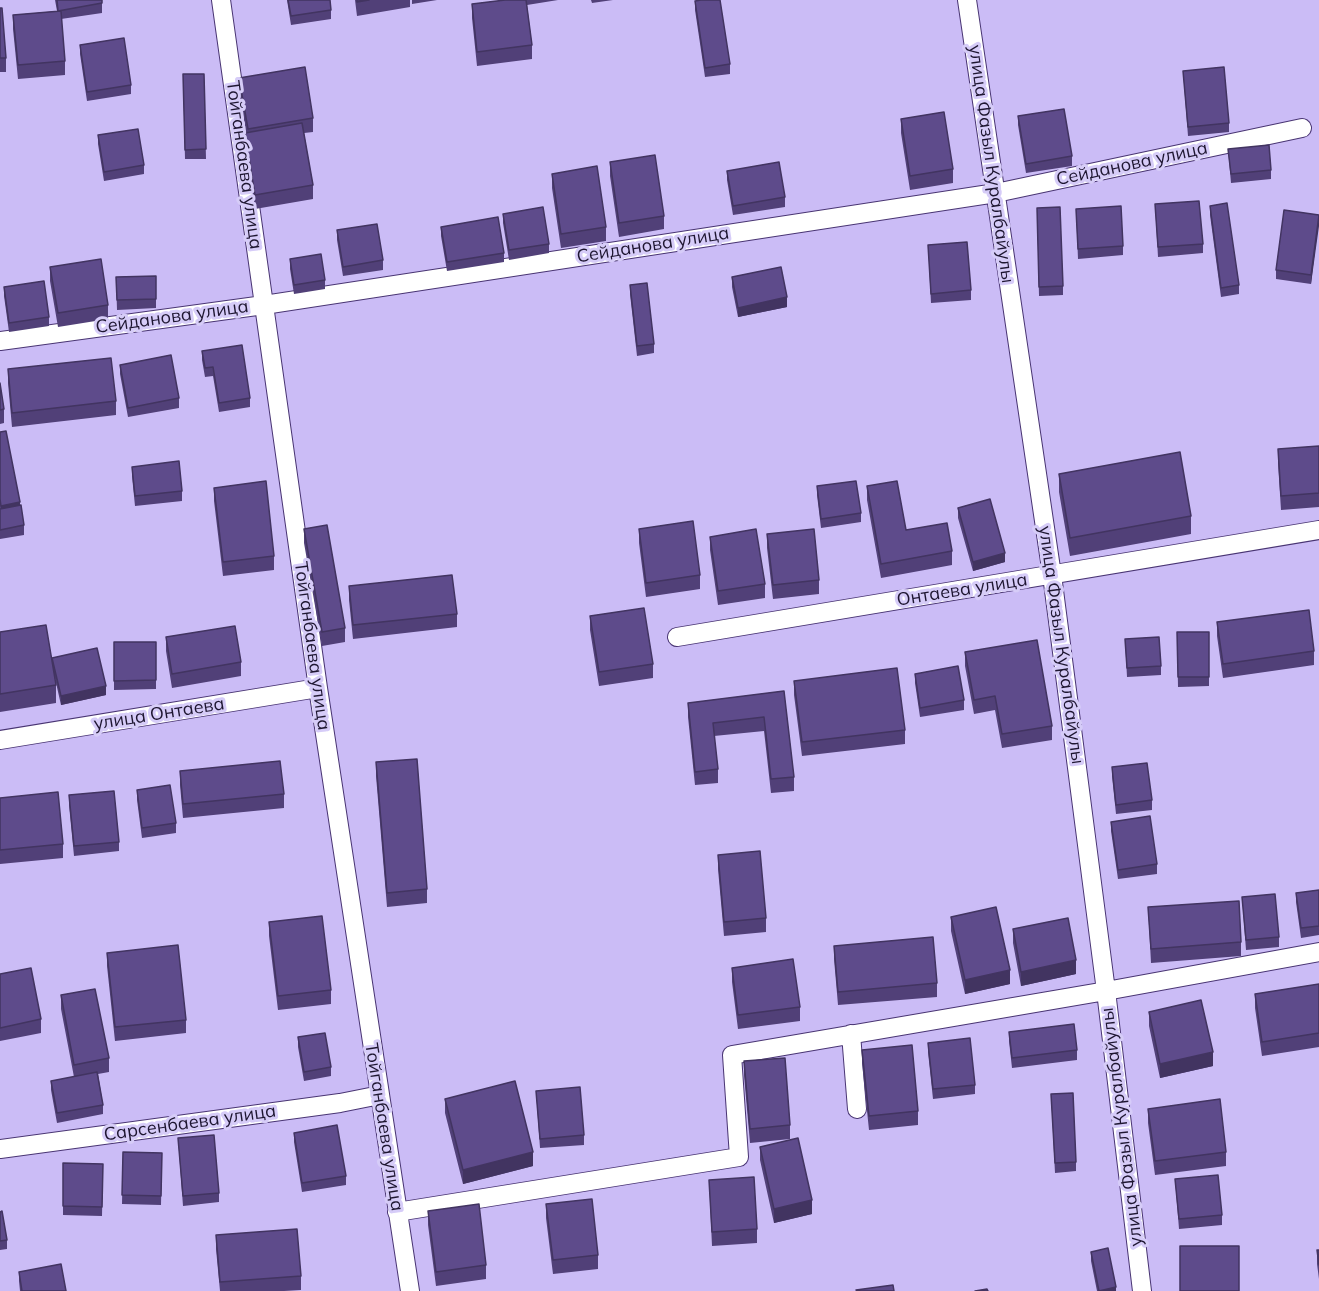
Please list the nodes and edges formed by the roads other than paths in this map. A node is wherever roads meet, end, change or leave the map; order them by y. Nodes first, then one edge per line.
1 (221, 0) edge
2 (967, 0) edge
3 (1302, 128) dead end
4 (996, 193) junction
5 (264, 305) junction
6 (0, 341) edge
7 (1319, 530) edge
8 (1052, 575) junction
9 (677, 637) dead end
10 (318, 688) junction
11 (0, 740) edge
12 (1319, 952) edge
13 (1106, 991) junction
14 (851, 1034) junction
15 (380, 1095) junction
16 (857, 1109) dead end
17 (0, 1149) edge
18 (398, 1212) junction
19 (410, 1291) edge
20 (1142, 1291) edge

1 - 5 street, Тойганбаева улица
2 - 4 street, улица Фазыл Куралбайулы
3 - 4 street, Сейданова улица
4 - 5 street, Сейданова улица
4 - 8 street, улица Фазыл Куралбайулы
5 - 6 street, Сейданова улица
5 - 10 street, Тойганбаева улица
7 - 8 street, Онтаева улица
8 - 9 street, Онтаева улица
8 - 13 street, улица Фазыл Куралбайулы
10 - 11 street, улица Онтаева
10 - 15 street, Тойганбаева улица
12 - 13 street
13 - 14 street
13 - 20 street, улица Фазыл Куралбайулы
14 - 16 street
14 - 18 street
15 - 17 street, Сарсенбаева улица
15 - 18 street, Тойганбаева улица
18 - 19 street, Тойганбаева улица

